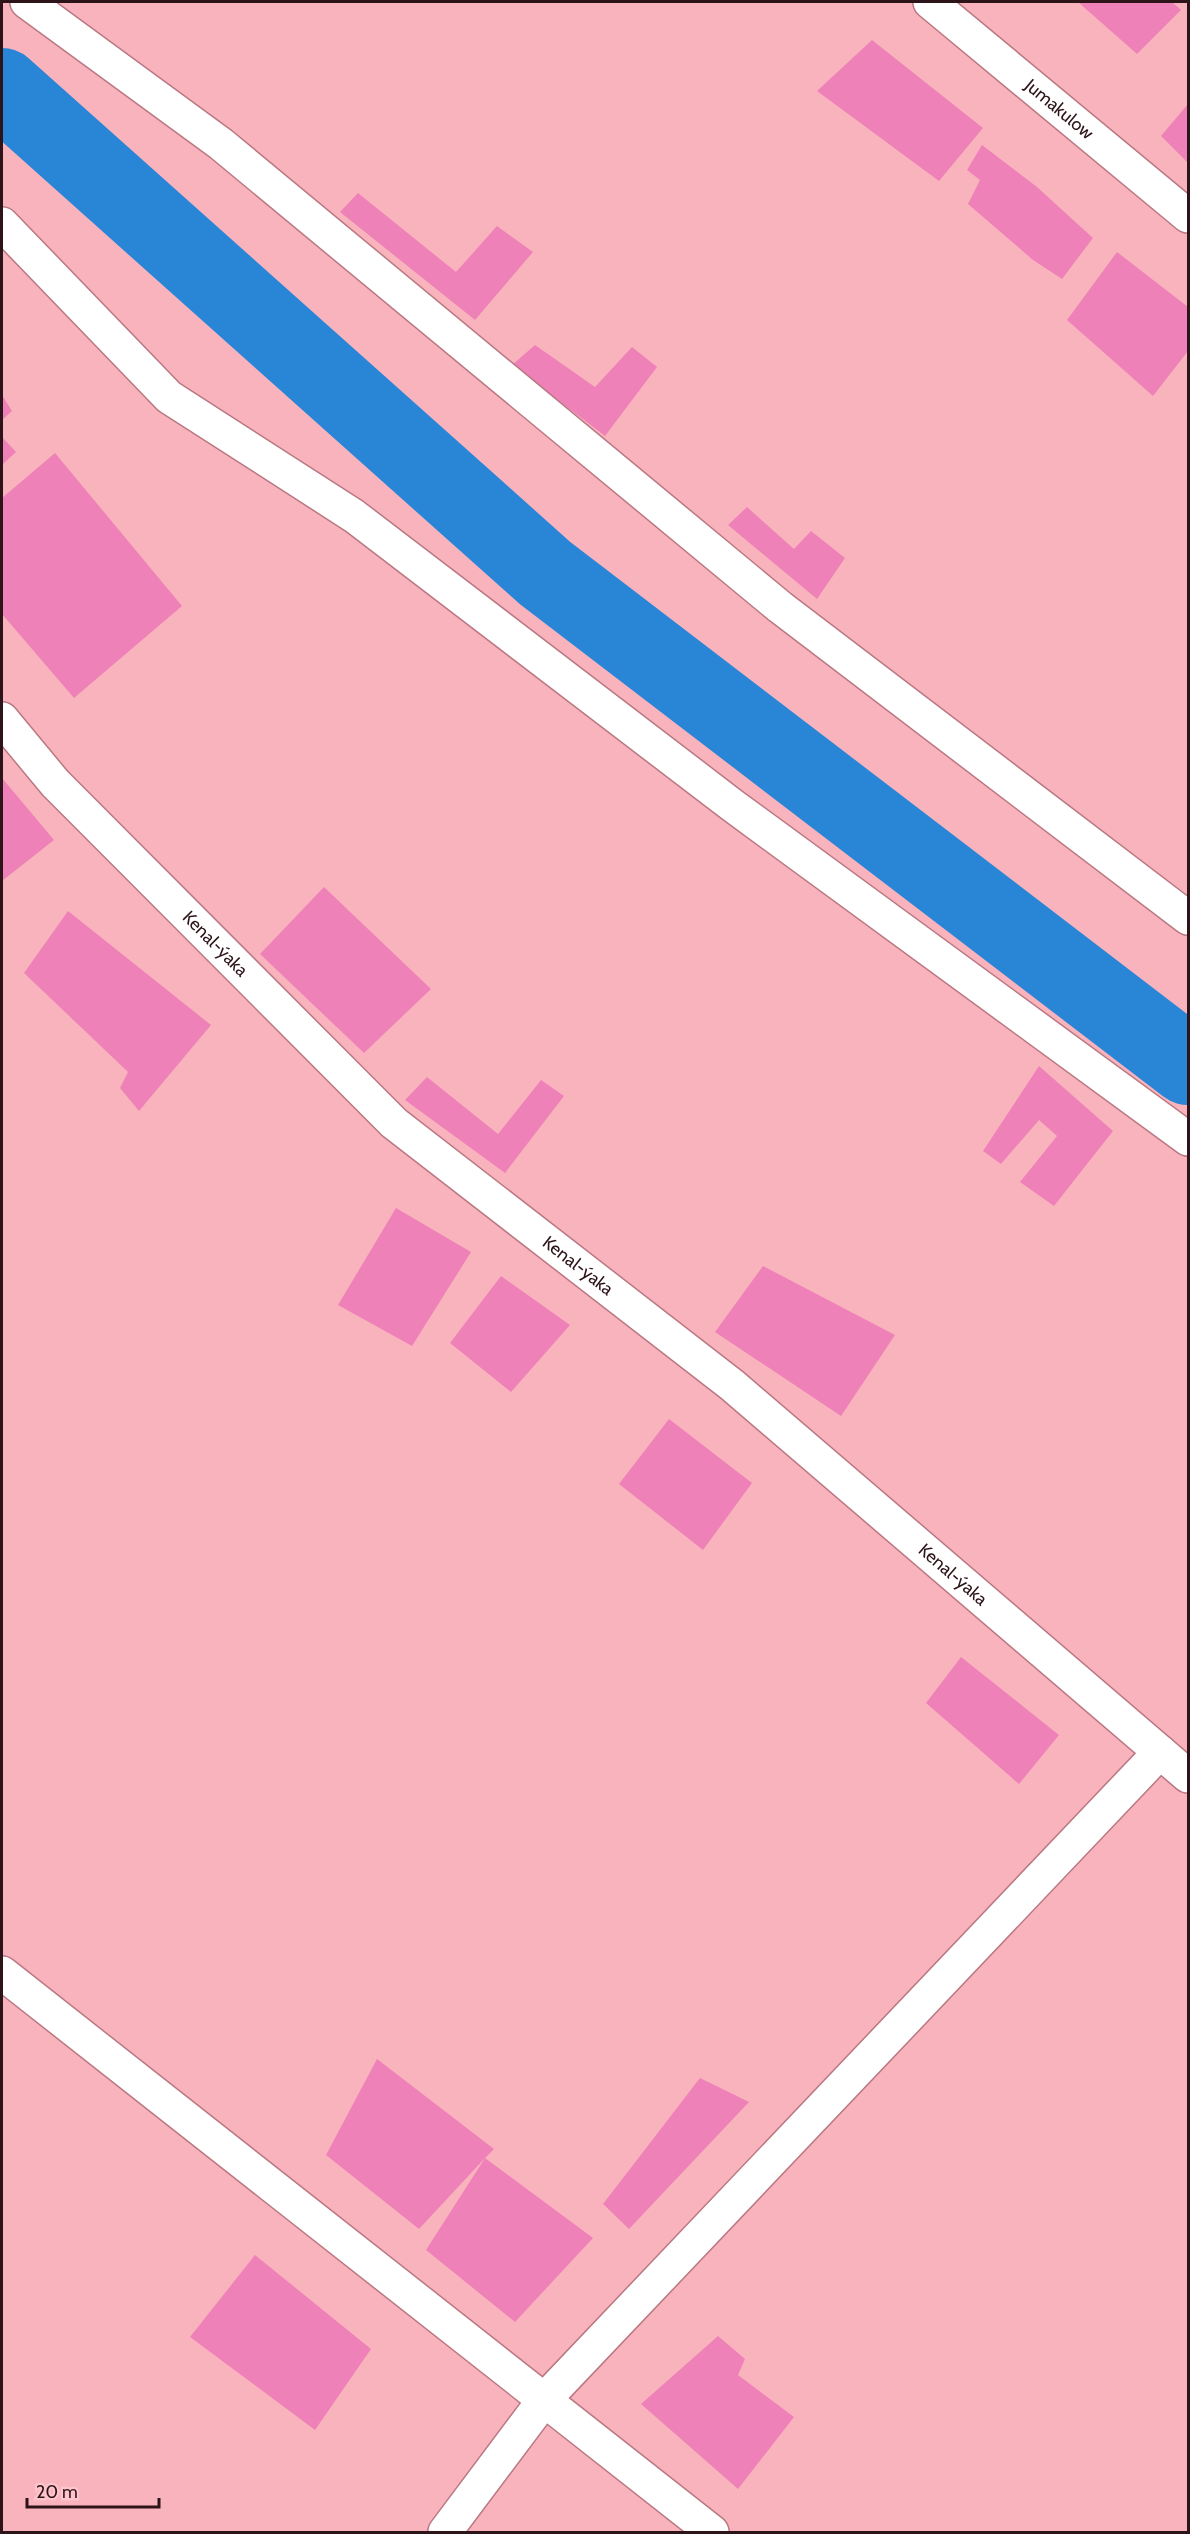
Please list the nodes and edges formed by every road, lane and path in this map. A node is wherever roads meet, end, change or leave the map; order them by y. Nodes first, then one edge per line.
1 (27, 2) edge
2 (930, 2) edge
3 (1188, 216) edge
4 (2, 224) edge
5 (2, 719) edge
6 (1188, 918) edge
7 (1188, 1139) edge
8 (1160, 1752) junction
9 (1188, 1776) edge
10 (2, 1973) edge
11 (544, 2400) junction
12 (445, 2532) edge
13 (712, 2532) edge

1 - 6 street
2 - 3 street, Jumakulow
4 - 7 street
5 - 8 street, Kenal-ýaka
8 - 9 street, Kenal-ýaka
8 - 11 street
10 - 11 street
11 - 12 street
11 - 13 street

